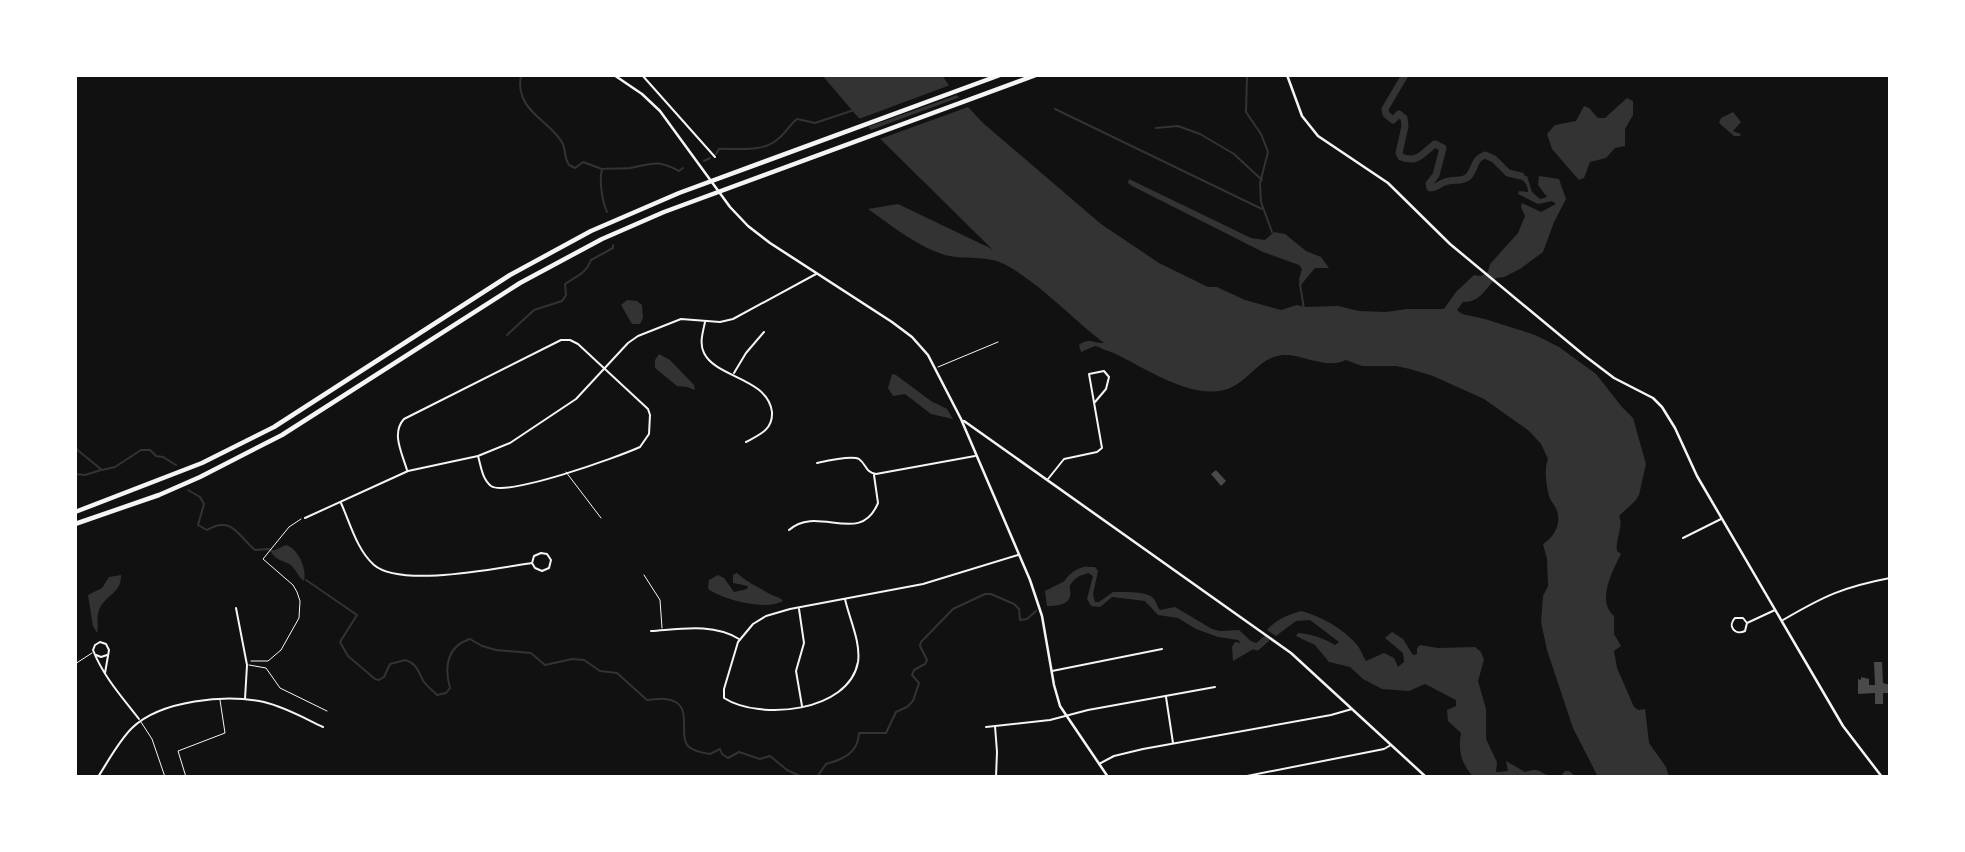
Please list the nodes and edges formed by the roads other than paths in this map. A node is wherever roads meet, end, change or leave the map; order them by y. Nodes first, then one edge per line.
1 (614, 75) edge
2 (642, 75) edge
3 (1000, 75) edge
4 (1036, 75) edge
5 (1287, 75) edge
6 (715, 157) dead end
7 (817, 273) junction
8 (706, 321) junction
9 (764, 332) dead end
10 (998, 342) dead end
11 (936, 368) junction
12 (605, 369) junction
13 (733, 374) junction
14 (1095, 402) junction
15 (961, 419) junction
16 (746, 442) dead end
17 (478, 456) junction
18 (976, 456) junction
19 (817, 463) dead end
20 (408, 471) junction
21 (566, 472) junction
22 (874, 474) junction
23 (1047, 480) junction
24 (340, 502) junction
25 (75, 512) edge
26 (305, 518) road end
27 (601, 518) dead end
28 (1722, 519) junction
29 (75, 524) edge
30 (789, 530) dead end
31 (1683, 538) dead end
32 (1019, 554) junction
33 (532, 563) junction
34 (644, 575) dead end
35 (1890, 578) edge
36 (845, 599) junction
37 (799, 607) junction
38 (236, 608) dead end
39 (1775, 610) junction
40 (1782, 620) junction
41 (1747, 623) junction
42 (663, 630) junction
43 (652, 631) dead end
44 (739, 639) junction
45 (1162, 649) dead end
46 (108, 651) junction
47 (94, 652) junction
48 (75, 664) edge
49 (247, 665) junction
50 (1051, 671) junction
51 (105, 673) junction
52 (1215, 687) dead end
53 (1166, 697) junction
54 (245, 699) junction
55 (219, 700) junction
56 (802, 707) junction
57 (1352, 709) junction
58 (327, 711) dead end
59 (1066, 717) junction
60 (140, 721) junction
61 (995, 726) junction
62 (323, 727) dead end
63 (986, 727) dead end
64 (1173, 744) junction
65 (1391, 745) junction
66 (1099, 764) junction
67 (99, 777) edge
68 (165, 777) edge
69 (186, 777) edge
70 (996, 777) edge
71 (1108, 777) edge
72 (1242, 777) edge
73 (1426, 777) edge
74 (1882, 777) edge

1 - 7 street
2 - 6 street
3 - 25 highway
4 - 29 highway
5 - 28 street
7 - 8 street
7 - 11 street
8 - 12 street
8 - 13 street
9 - 13 street
10 - 11 lane
11 - 15 street
12 - 17 street
12 - 20 street
12 - 21 street
13 - 16 street
14 - 14 street
14 - 23 street
15 - 18 street
15 - 23 street
17 - 20 street
17 - 21 street
18 - 22 street
18 - 32 street
19 - 22 street
20 - 24 street
21 - 27 lane
22 - 30 street
23 - 57 street
24 - 26 street
24 - 33 street
28 - 31 street
28 - 39 street
32 - 36 street
32 - 50 street
33 - 33 street
34 - 42 lane
35 - 40 street
36 - 37 street
36 - 56 street
37 - 44 street
37 - 56 street
38 - 49 street
39 - 40 street
39 - 41 street
40 - 74 street
41 - 41 street
42 - 43 street
42 - 44 street
44 - 56 street
45 - 50 street
46 - 47 street
46 - 47 street
46 - 51 street
47 - 48 lane
47 - 51 street
49 - 54 street
49 - 58 lane
50 - 59 street
51 - 60 street
52 - 53 street
53 - 59 street
53 - 64 street
54 - 55 street
54 - 62 street
55 - 60 street
55 - 69 lane
57 - 64 street
57 - 65 street
59 - 61 street
59 - 66 street
60 - 67 street
60 - 68 lane
61 - 63 street
61 - 70 street
64 - 66 street
65 - 72 street
65 - 73 street
66 - 71 street

